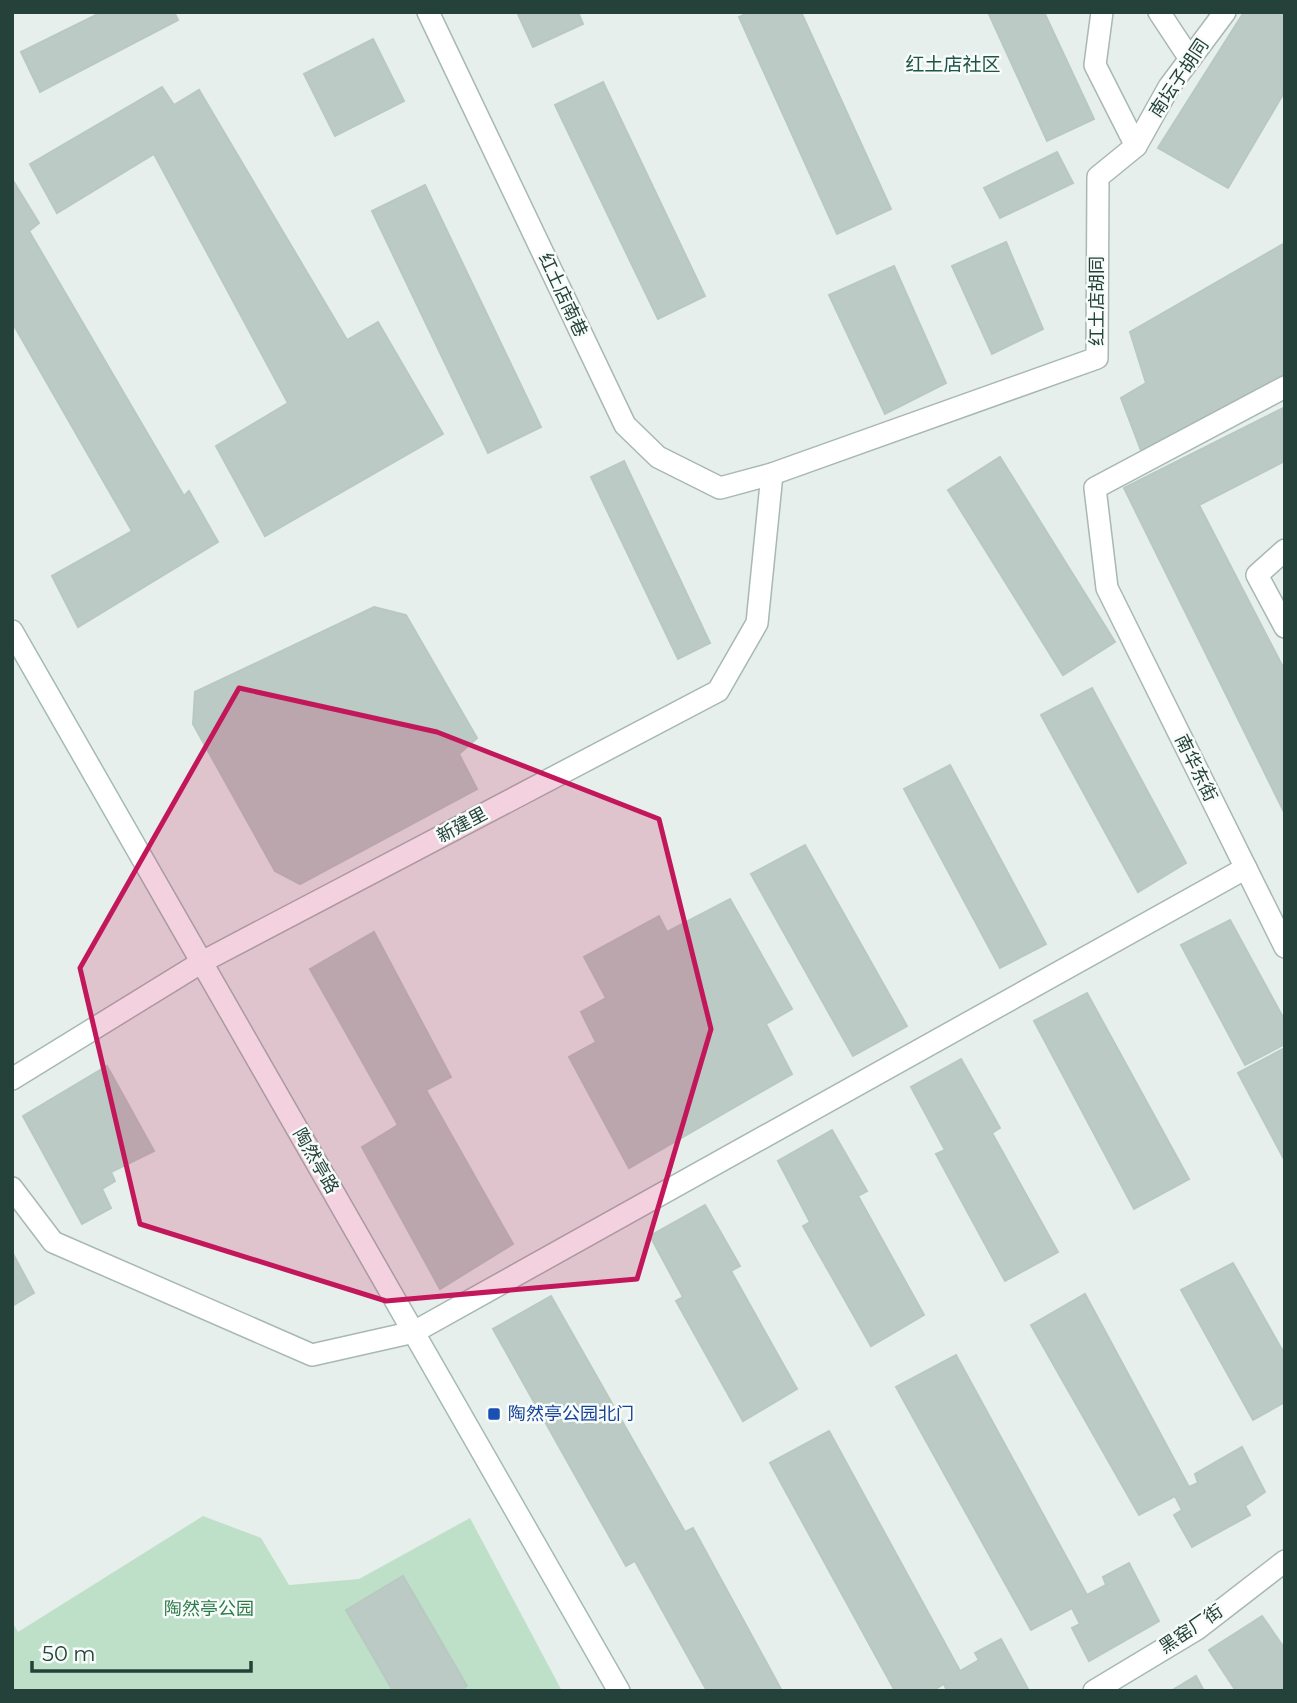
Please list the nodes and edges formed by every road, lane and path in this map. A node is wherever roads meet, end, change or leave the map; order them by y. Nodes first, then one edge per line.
1 (428, 12) edge
2 (1102, 12) edge
3 (1159, 12) edge
4 (1225, 12) edge
5 (1190, 59) junction
6 (1136, 146) junction
7 (1285, 387) edge
8 (772, 474) junction
9 (1285, 551) edge
10 (1285, 626) edge
11 (12, 631) edge
12 (1245, 868) junction
13 (1283, 942) edge
14 (202, 962) junction
15 (12, 1079) edge
16 (12, 1188) edge
17 (414, 1332) junction
18 (1285, 1561) edge
19 (619, 1691) edge
20 (1094, 1691) edge

1 - 8 street, 红土店南巷
2 - 6 street
3 - 5 street
4 - 5 street, 南坛子胡同
5 - 6 street, 南坛子胡同
6 - 8 street, 红土店胡同
7 - 12 street, 南华东街
8 - 14 street, 新建里
9 - 10 street
11 - 14 street, 陶然亭路
12 - 13 street, 南华东街
12 - 17 street
14 - 15 street, 新建里
14 - 17 street, 陶然亭路
16 - 17 street
17 - 19 street, 陶然亭路
18 - 20 street, 黑窑厂街

